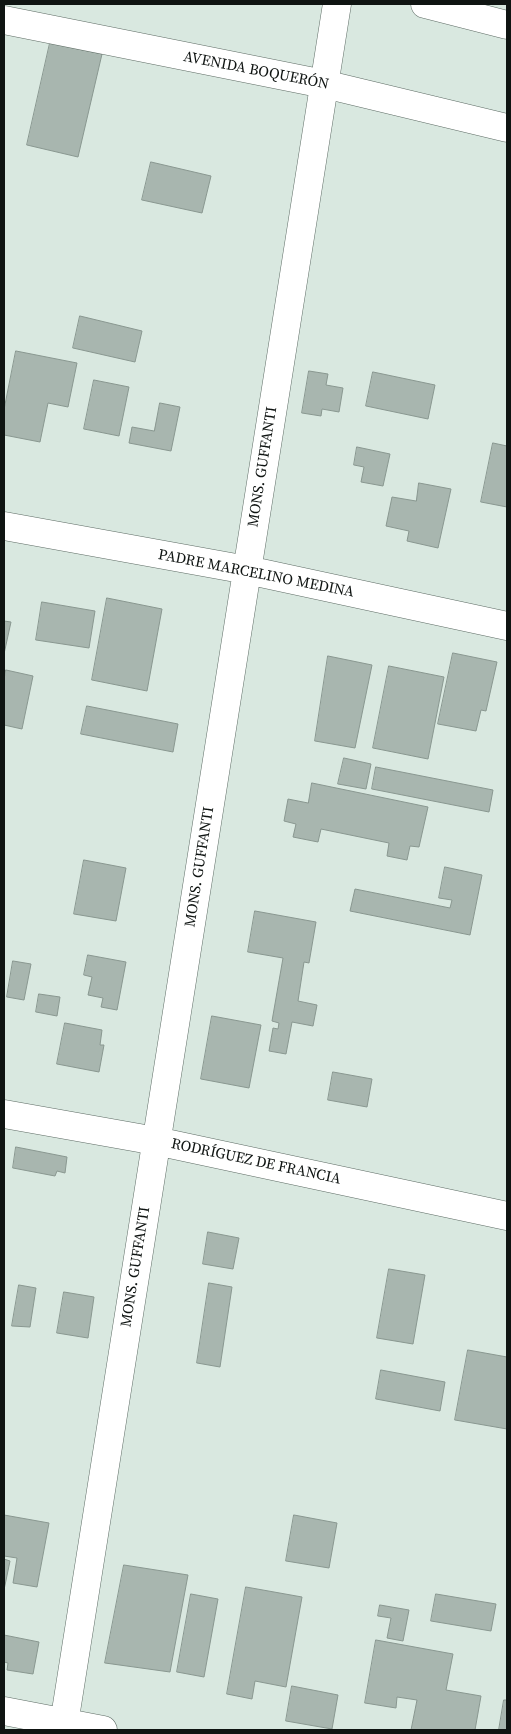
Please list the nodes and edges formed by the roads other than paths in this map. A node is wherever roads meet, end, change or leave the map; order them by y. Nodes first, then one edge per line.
1 (337, 4) edge
2 (425, 4) edge
3 (4, 20) edge
4 (507, 25) edge
5 (324, 84) junction
6 (507, 128) edge
7 (4, 526) edge
8 (247, 570) junction
9 (507, 626) edge
10 (4, 1114) edge
11 (156, 1141) junction
12 (507, 1216) edge
13 (4, 1711) edge
14 (63, 1726) edge
15 (103, 1730) edge

1 - 5 street, MONS. GUFFANTI
2 - 4 street
3 - 5 street, AVENIDA BOQUERÓN
5 - 6 street, AVENIDA BOQUERÓN
5 - 8 street, MONS. GUFFANTI
7 - 8 street, PADRE MARCELINO MEDINA
8 - 9 street, PADRE MARCELINO MEDINA
8 - 11 street, MONS. GUFFANTI
10 - 11 street, RODRÍGUEZ DE FRANCIA
11 - 12 street, RODRÍGUEZ DE FRANCIA
11 - 14 street, MONS. GUFFANTI
13 - 14 street
14 - 15 street

